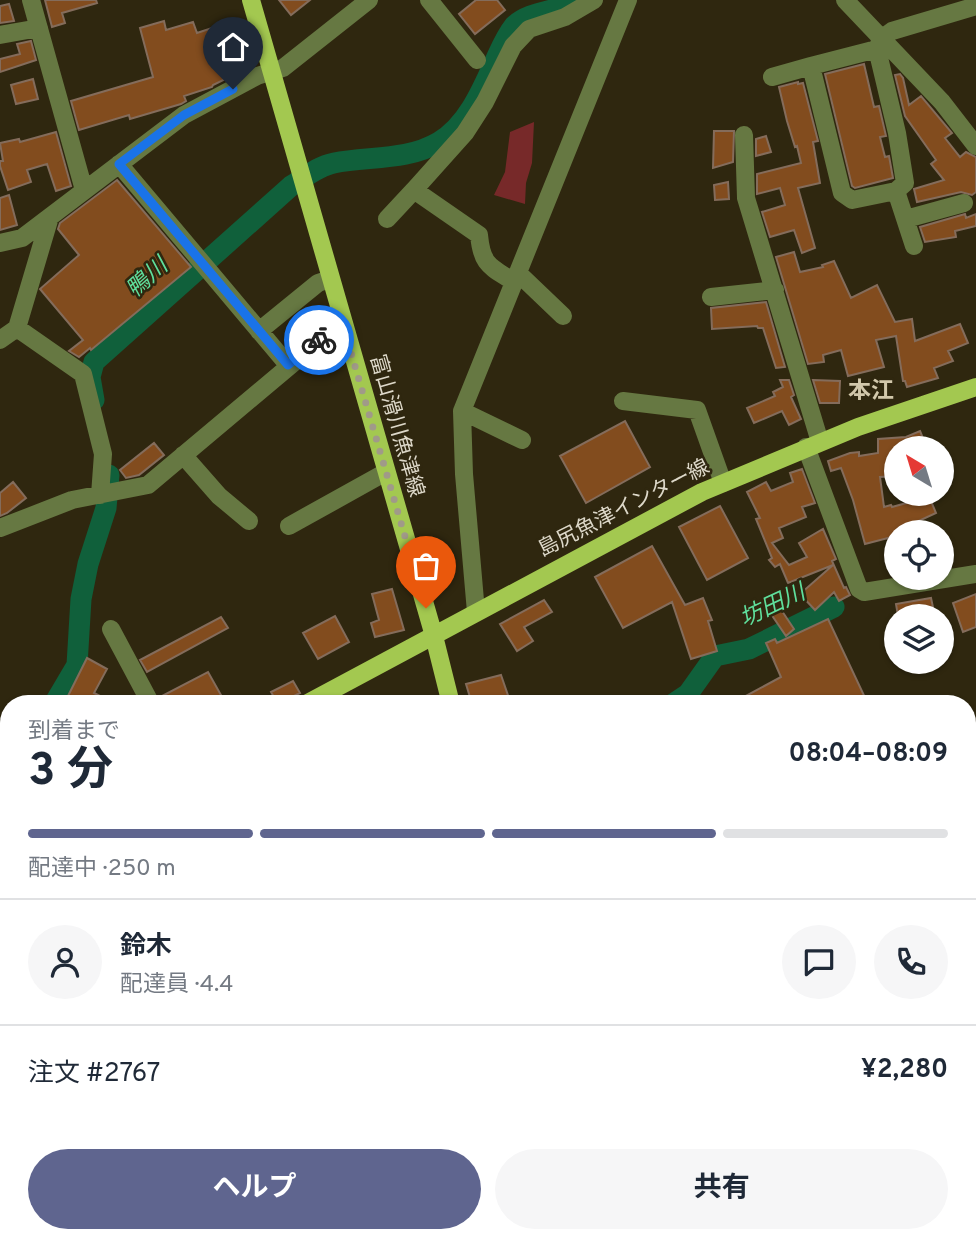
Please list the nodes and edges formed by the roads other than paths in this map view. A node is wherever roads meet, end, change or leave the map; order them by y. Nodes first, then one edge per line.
1 (32, 0) edge
2 (251, 0) edge
3 (369, 0) edge
4 (429, 0) edge
5 (594, 0) edge
6 (628, 0) edge
7 (845, 0) edge
8 (976, 6) edge
9 (976, 14) edge
10 (937, 17) junction
11 (39, 28) junction
12 (0, 35) edge
13 (879, 44) junction
14 (477, 61) dead end
15 (811, 66) junction
16 (271, 72) junction
17 (772, 77) dead end
18 (744, 135) dead end
19 (976, 146) edge
20 (119, 164) junction
21 (84, 190) junction
22 (414, 190) junction
23 (896, 191) junction
24 (964, 203) dead end
25 (50, 217) junction
26 (387, 219) dead end
27 (906, 219) junction
28 (0, 243) edge
29 (914, 246) dead end
30 (516, 277) junction
31 (330, 279) junction
32 (775, 290) junction
33 (711, 297) dead end
34 (564, 316) dead end
35 (342, 322) junction
36 (17, 328) junction
37 (259, 331) junction
38 (0, 340) edge
39 (288, 365) junction
40 (976, 387) edge
41 (623, 401) dead end
42 (462, 411) junction
43 (522, 440) dead end
44 (813, 444) junction
45 (183, 456) junction
46 (386, 472) junction
47 (723, 483) junction
48 (100, 495) junction
49 (249, 521) dead end
50 (289, 526) dead end
51 (0, 528) edge
52 (976, 574) edge
53 (476, 612) junction
54 (111, 629) dead end
55 (435, 636) junction
56 (146, 695) edge
57 (328, 695) edge
58 (449, 695) edge

1 - 11 street
2 - 16 main road, 富山滑川魚津線
3 - 16 street
4 - 14 street
5 - 22 street
6 - 30 street
7 - 13 street
8 - 10 street
9 - 10 street
10 - 13 street
11 - 12 street
11 - 21 street
13 - 15 street
13 - 19 street
13 - 23 street
15 - 17 street
15 - 23 street
16 - 20 street
16 - 31 main road, 富山滑川魚津線
18 - 32 street
20 - 21 street
20 - 37 street
21 - 25 street
22 - 26 street
22 - 30 street
23 - 27 street
24 - 27 street
25 - 28 street
25 - 36 street
27 - 29 street
30 - 34 street
30 - 42 street
31 - 35 main road, 富山滑川魚津線
31 - 37 street
32 - 33 street
32 - 44 street
35 - 39 street
35 - 46 main road, 富山滑川魚津線
36 - 38 street
36 - 48 street
37 - 39 street
39 - 45 street
40 - 44 main road, 島尻魚津インター線
41 - 47 street
42 - 43 street
42 - 53 street
44 - 47 main road, 島尻魚津インター線
44 - 52 street
45 - 48 street
45 - 49 street
46 - 50 street
46 - 55 main road, 富山滑川魚津線
47 - 53 main road, 島尻魚津インター線
48 - 51 street
53 - 55 main road, 島尻魚津インター線
54 - 56 street
55 - 57 main road, 島尻魚津インター線
55 - 58 main road, 富山滑川魚津線

